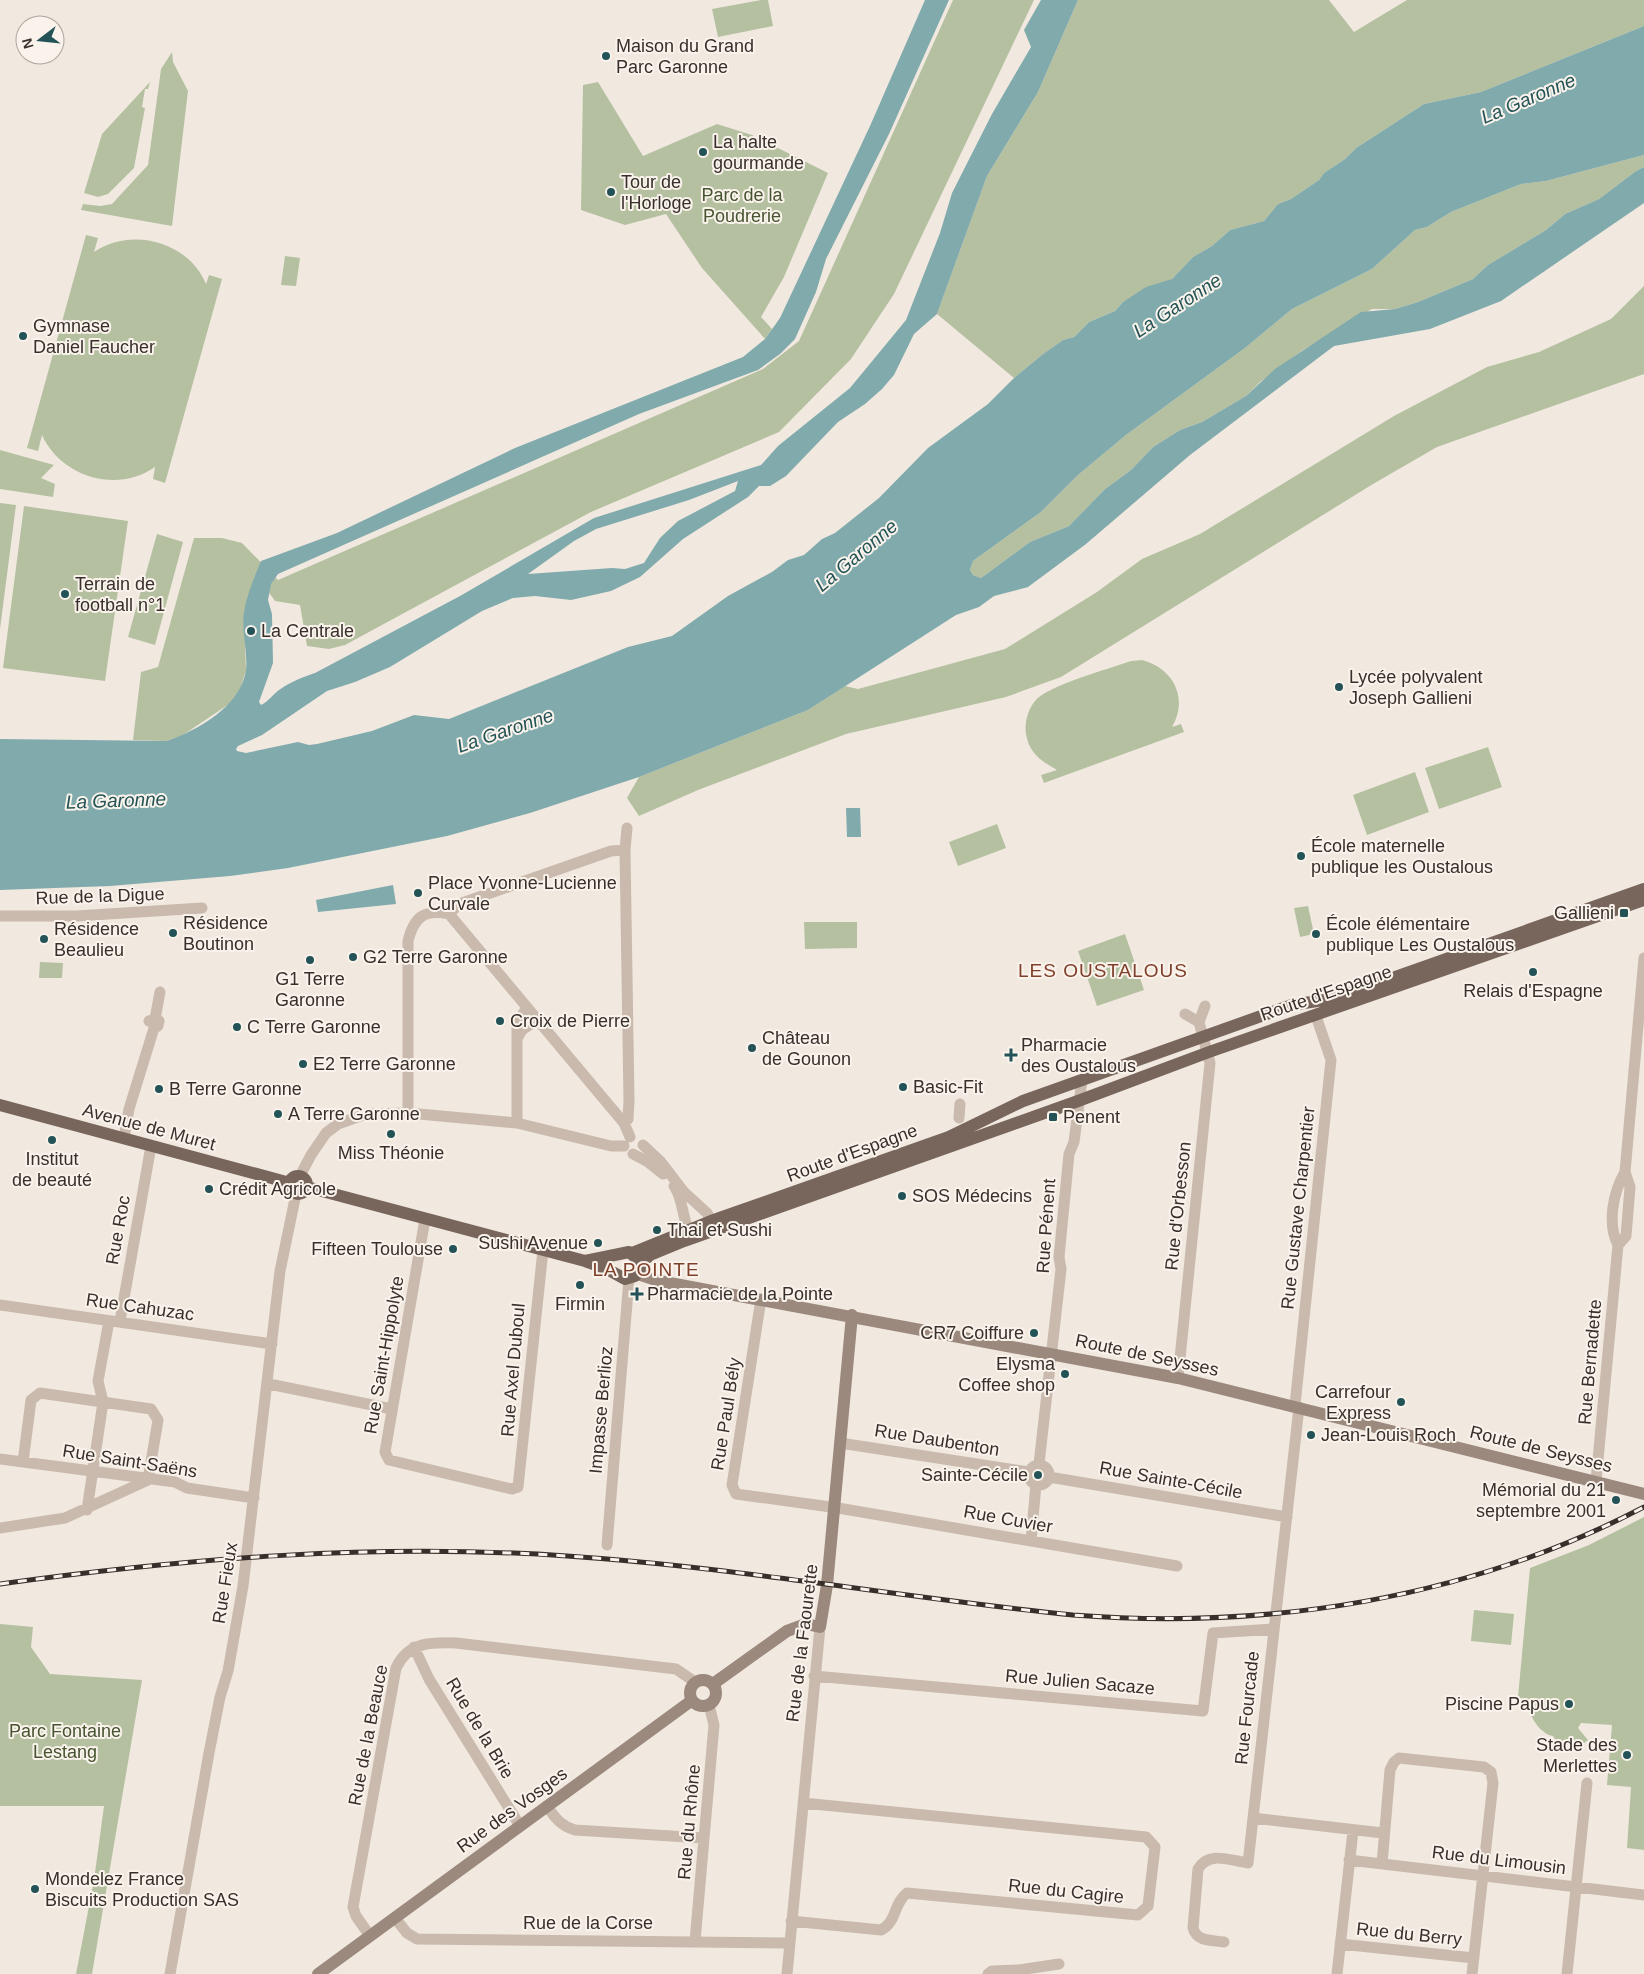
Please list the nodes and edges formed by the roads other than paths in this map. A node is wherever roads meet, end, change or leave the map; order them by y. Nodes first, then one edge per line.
1 (628, 828) dead end
2 (625, 850) junction
3 (1644, 889) edge
4 (1644, 900) edge
5 (202, 908) dead end
6 (449, 914) junction
7 (0, 916) edge
8 (1644, 958) edge
9 (160, 992) dead end
10 (1205, 1006) dead end
11 (527, 1007) junction
12 (1185, 1014) dead end
13 (1316, 1016) junction
14 (537, 1020) junction
15 (1199, 1022) junction
16 (518, 1037) junction
17 (1204, 1037) junction
18 (1209, 1052) junction
19 (1082, 1080) junction
20 (628, 1086) junction
21 (1078, 1101) junction
22 (608, 1104) junction
23 (960, 1104) dead end
24 (0, 1105) edge
25 (408, 1113) junction
26 (959, 1118) dead end
27 (517, 1123) junction
28 (624, 1123) junction
29 (125, 1133) junction
30 (627, 1142) junction
31 (642, 1145) junction
32 (151, 1146) junction
33 (634, 1154) junction
34 (298, 1185) junction
35 (425, 1219) junction
36 (711, 1227) junction
37 (691, 1234) junction
38 (543, 1250) junction
39 (632, 1253) junction
40 (618, 1255) junction
41 (585, 1261) junction
42 (615, 1272) junction
43 (636, 1272) junction
44 (761, 1299) junction
45 (1, 1306) edge
46 (852, 1315) junction
47 (114, 1321) junction
48 (272, 1344) junction
49 (1051, 1354) junction
50 (1178, 1378) junction
51 (268, 1384) junction
52 (103, 1402) junction
53 (1297, 1406) junction
54 (387, 1408) dead end
55 (840, 1443) junction
56 (0, 1459) edge
57 (23, 1462) junction
58 (1039, 1464) junction
59 (92, 1472) junction
60 (1029, 1472) junction
61 (1049, 1477) junction
62 (148, 1480) junction
63 (1596, 1481) junction
64 (1036, 1484) junction
65 (512, 1489) joint
66 (1643, 1493) edge
67 (254, 1498) junction
68 (833, 1507) junction
69 (87, 1510) junction
70 (1286, 1517) junction
71 (0, 1528) edge
72 (1031, 1540) junction
73 (607, 1545) dead end
74 (1177, 1566) dead end
75 (820, 1627) junction
76 (1274, 1629) junction
77 (414, 1647) junction
78 (814, 1676) junction
79 (695, 1682) junction
80 (713, 1684) junction
81 (691, 1701) junction
82 (709, 1705) junction
83 (1587, 1783) dead end
84 (803, 1803) junction
85 (547, 1806) junction
86 (1253, 1818) junction
87 (520, 1826) junction
88 (1352, 1830) junction
89 (1383, 1833) junction
90 (703, 1838) junction
91 (1349, 1860) junction
92 (1382, 1864) junction
93 (1483, 1876) junction
94 (1575, 1887) junction
95 (1644, 1895) edge
96 (395, 1918) junction
97 (791, 1920) junction
98 (370, 1936) junction
99 (695, 1941) junction
100 (1224, 1942) dead end
101 (790, 1943) junction
102 (1340, 1944) junction
103 (354, 1948) junction
104 (1474, 1958) junction
105 (1059, 1964) dead end
106 (170, 1974) edge
107 (318, 1974) edge
108 (335, 1974) edge
109 (787, 1974) edge
110 (988, 1974) edge
111 (1337, 1974) edge
112 (1472, 1974) edge
113 (1567, 1974) edge

1 - 2 street
2 - 6 street
2 - 20 street
3 - 17 main road, Route d'Espagne
4 - 13 main road, Route d'Espagne
5 - 7 street, Rue de la Digue
6 - 11 street
6 - 25 street
8 - 63 street, Rue Bernadette
9 - 29 street
10 - 15 street
11 - 14 street
11 - 16 street
12 - 15 street
13 - 18 main road, Route d'Espagne
13 - 53 street, Rue Gustave Charpentier
14 - 16 street
14 - 22 street
15 - 17 street
16 - 27 street
17 - 18 street, Rue d'Orbesson
17 - 19 main road, Route d'Espagne
18 - 21 main road, Route d'Espagne
18 - 50 street, Rue d'Orbesson
19 - 21 street
19 - 36 main road, Route d'Espagne
20 - 22 street
20 - 28 street
21 - 36 main road, Route d'Espagne
21 - 49 street, Rue Pénent
22 - 28 street
23 - 26 street
24 - 29 main road, Avenue de Muret
25 - 27 street, Rue Fieux
25 - 34 street, Rue Fieux
27 - 30 street, Rue Fieux
28 - 30 street
29 - 32 main road, Avenue de Muret
30 - 31 street
30 - 33 street
31 - 33 street
31 - 36 street
32 - 34 main road, Avenue de Muret
32 - 47 street, Rue Roc
33 - 37 street
34 - 35 main road, Avenue de Muret
34 - 48 street, Rue Fieux
35 - 38 main road, Avenue de Muret
35 - 65 street, Rue Saint-Hippolyte
36 - 37 main road, Route d'Espagne
37 - 39 main road, Route d'Espagne
37 - 43 main road, Route d'Espagne
38 - 41 main road, Avenue de Muret
38 - 65 street, Rue Axel Duboul
39 - 40 main road
39 - 43 main road
40 - 41 main road, Avenue de Muret
40 - 42 main road
41 - 42 main road, Avenue de Muret
42 - 43 main road
43 - 44 street, Route de Seysses
43 - 73 street, Impasse Berlioz
44 - 46 street, Route de Seysses
44 - 68 street, Rue Paul Bély
45 - 47 street, Rue Cahuzac
46 - 49 street, Route de Seysses
46 - 55 street, Rue de la Faourette
47 - 48 street, Rue Cahuzac
47 - 52 street, Rue Roc
48 - 51 street, Rue Fieux
49 - 50 street, Route de Seysses
49 - 58 street, Rue Pénent
50 - 53 street, Route de Seysses
51 - 54 street
51 - 67 street, Rue Fieux
52 - 57 street
52 - 59 street, Rue Roc
52 - 62 street
53 - 63 street, Route de Seysses
53 - 70 street, Rue Fourcade
55 - 60 street, Rue Daubenton
55 - 68 street, Rue de la Faourette
56 - 57 street, Rue Saint-Saëns
57 - 59 street, Rue Saint-Saëns
58 - 60 street
58 - 61 street
59 - 62 street, Rue Saint-Saëns
59 - 69 street, Rue Roc
60 - 64 street
61 - 64 street
61 - 70 street, Rue Sainte-Cécile
62 - 67 street, Rue Saint-Saëns
62 - 69 street
63 - 66 street, Route de Seysses
64 - 72 street
67 - 106 street, Rue Fieux
68 - 72 street, Rue Cuvier
68 - 75 street, Rue de la Faourette
69 - 71 street
70 - 76 street, Rue Fourcade
72 - 74 street, Rue Cuvier
75 - 78 street, Rue de la Faourette
75 - 80 street
76 - 78 street, Rue Julien Sacaze
76 - 86 street, Rue Fourcade
77 - 79 street
77 - 87 street, Rue de la Brie
77 - 98 street, Rue de la Beauce
78 - 84 street, Rue de la Faourette
79 - 80 street
79 - 81 street
80 - 82 street
81 - 82 street
81 - 85 street, Rue des Vosges
82 - 90 street, Rue du Rhône
83 - 94 street
84 - 97 street, Rue de la Faourette
84 - 97 street, Rue du Cagire
85 - 87 street, Rue des Vosges
85 - 90 street
86 - 88 street
86 - 100 street, Rue Fourcade
87 - 96 street, Rue des Vosges
88 - 89 street
88 - 91 street
89 - 92 street
89 - 93 street
90 - 99 street, Rue du Rhône
91 - 92 street, Rue du Limousin
91 - 102 street
92 - 93 street, Rue du Limousin
93 - 94 street, Rue du Limousin
93 - 104 street
94 - 95 street, Rue du Limousin
94 - 113 street
96 - 98 street, Rue des Vosges
96 - 99 street, Rue de la Corse
97 - 101 street, Rue de la Faourette
98 - 103 street, Rue des Vosges
99 - 101 street, Rue de la Corse
101 - 109 street, Rue de la Faourette
102 - 104 street, Rue du Berry
102 - 111 street
103 - 107 street, Rue des Vosges
103 - 108 street, Rue des Vosges
104 - 112 street
105 - 110 street

